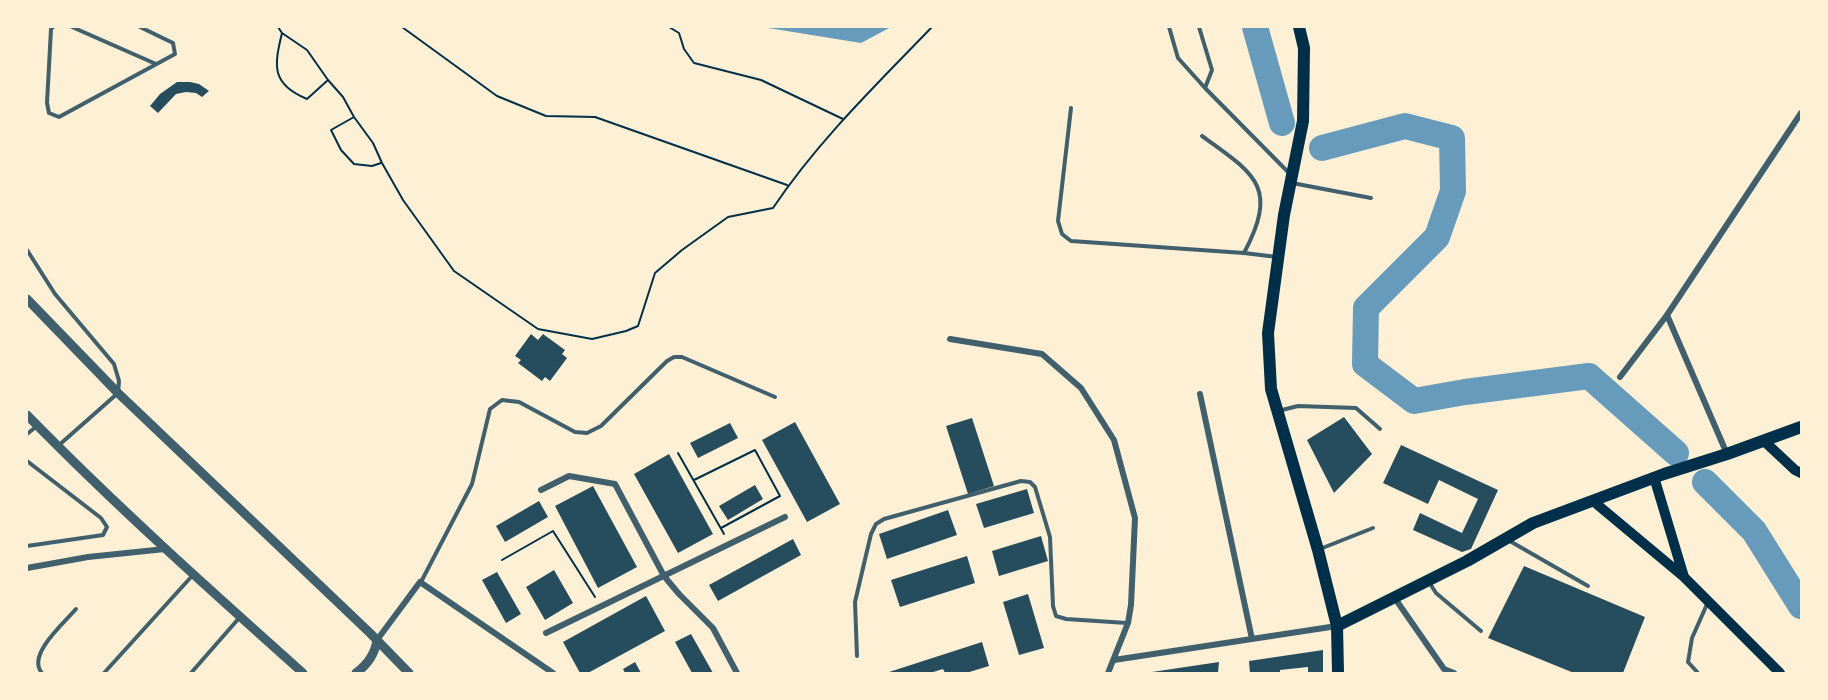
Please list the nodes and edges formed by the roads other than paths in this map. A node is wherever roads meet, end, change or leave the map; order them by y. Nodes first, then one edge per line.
1 (53, 27) edge
2 (72, 27) edge
3 (140, 27) edge
4 (1169, 27) edge
5 (1199, 27) edge
6 (1299, 27) edge
7 (157, 64) junction
8 (1204, 88) junction
9 (1071, 108) dead end
10 (1801, 113) edge
11 (1203, 136) dead end
12 (1291, 180) junction
13 (1371, 198) dead end
14 (27, 250) edge
15 (1244, 253) junction
16 (1278, 258) junction
17 (27, 299) edge
18 (1667, 315) junction
19 (950, 339) dead end
20 (1620, 377) dead end
21 (1200, 394) dead end
22 (115, 396) junction
23 (775, 397) dead end
24 (1278, 411) junction
25 (27, 415) edge
26 (37, 426) junction
27 (1801, 427) edge
28 (1380, 429) dead end
29 (27, 434) edge
30 (1764, 441) junction
31 (61, 444) junction
32 (1727, 454) junction
33 (27, 461) edge
34 (1801, 473) edge
35 (1659, 476) junction
36 (541, 490) dead end
37 (1593, 501) junction
38 (785, 517) dead end
39 (1373, 528) dead end
40 (1506, 539) junction
41 (27, 546) edge
42 (165, 549) junction
43 (1318, 550) junction
44 (27, 568) edge
45 (193, 575) junction
46 (664, 576) junction
47 (1684, 577) junction
48 (1427, 580) junction
49 (420, 582) junction
50 (1588, 586) dead end
51 (1394, 597) junction
52 (1708, 602) junction
53 (76, 609) dead end
54 (240, 617) junction
55 (1128, 623) junction
56 (1336, 626) junction
57 (1481, 631) dead end
58 (546, 633) dead end
59 (1252, 639) junction
60 (377, 640) junction
61 (857, 656) dead end
62 (1114, 660) junction
63 (42, 673) edge
64 (104, 673) edge
65 (191, 673) edge
66 (303, 673) edge
67 (356, 673) edge
68 (408, 673) edge
69 (553, 673) edge
70 (737, 673) edge
71 (1108, 673) edge
72 (1338, 673) edge
73 (1454, 673) edge
74 (1698, 673) edge
75 (1780, 673) edge

1 - 7 lane
2 - 7 lane
3 - 7 lane
4 - 8 lane
5 - 8 lane
6 - 12 main road
8 - 12 lane
9 - 15 lane
10 - 18 street
11 - 15 lane
12 - 13 lane
12 - 16 main road
14 - 22 lane
15 - 16 lane
16 - 24 main road
17 - 22 street
18 - 20 street
18 - 32 street
19 - 55 street
21 - 59 street
22 - 31 lane
22 - 60 street
23 - 49 lane
24 - 28 lane
24 - 43 main road
25 - 26 street
26 - 29 lane
26 - 31 street
27 - 30 main road
30 - 32 main road
30 - 34 main road
31 - 42 street
32 - 35 main road
33 - 41 lane
35 - 37 main road
35 - 47 main road
36 - 46 street
37 - 40 main road
37 - 47 main road
38 - 46 street
39 - 43 lane
40 - 48 main road
40 - 50 lane
42 - 44 street
42 - 45 street
43 - 56 main road
45 - 54 street
45 - 64 lane
46 - 58 street
46 - 70 street
47 - 52 main road
48 - 51 main road
48 - 57 lane
49 - 60 street
49 - 69 street
51 - 56 main road
51 - 73 street
52 - 74 lane
52 - 75 main road
53 - 63 lane
54 - 65 lane
54 - 66 street
55 - 61 lane
55 - 62 street
56 - 59 street
56 - 72 main road
59 - 62 street
60 - 67 street
60 - 68 street
62 - 71 street

